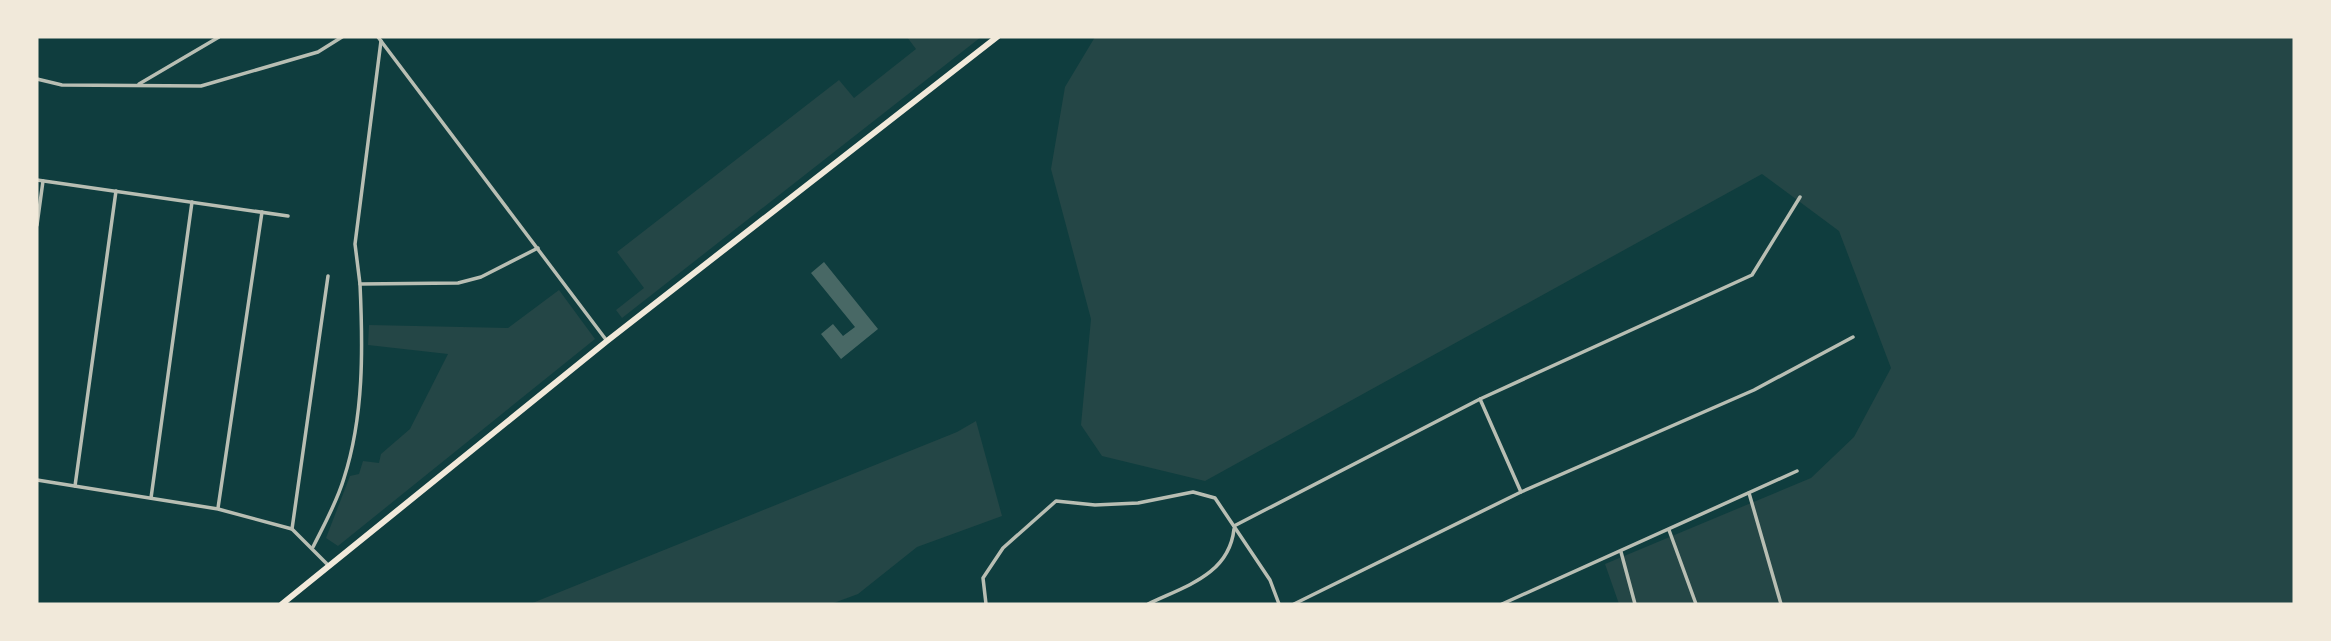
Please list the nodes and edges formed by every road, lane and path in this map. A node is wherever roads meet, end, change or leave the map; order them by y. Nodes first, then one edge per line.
1 (219, 37) edge
2 (342, 37) edge
3 (997, 37) edge
4 (379, 39) edge
5 (37, 79) edge
6 (137, 85) junction
7 (37, 180) edge
8 (43, 181) junction
9 (116, 191) junction
10 (1800, 197) dead end
11 (192, 202) junction
12 (262, 212) junction
13 (288, 216) dead end
14 (37, 225) edge
15 (538, 248) junction
16 (328, 276) dead end
17 (360, 284) junction
18 (1853, 338) dead end
19 (607, 341) junction
20 (1480, 399) junction
21 (1797, 471) dead end
22 (37, 480) edge
23 (75, 486) junction
24 (1521, 492) junction
25 (1749, 493) junction
26 (151, 498) junction
27 (218, 509) junction
28 (1234, 526) junction
29 (292, 529) junction
30 (1669, 530) junction
31 (313, 547) junction
32 (1621, 552) junction
33 (330, 567) junction
34 (282, 604) edge
35 (986, 604) edge
36 (1148, 604) edge
37 (1279, 604) edge
38 (1294, 604) edge
39 (1502, 604) edge
40 (1635, 604) edge
41 (1696, 604) edge
42 (1781, 604) edge

1 - 6 street
2 - 6 street
3 - 19 main road
4 - 15 street
4 - 17 street
5 - 6 street
7 - 8 street
8 - 9 street
8 - 14 street
9 - 11 street
9 - 23 street
10 - 20 street
11 - 12 street
11 - 26 street
12 - 13 street
12 - 27 street
15 - 17 street
15 - 19 street
16 - 29 street
17 - 31 street
18 - 24 street
19 - 33 main road
20 - 24 street
20 - 28 street
21 - 25 street
22 - 23 street
23 - 26 street
24 - 38 street
25 - 30 street
25 - 42 street
26 - 27 street
27 - 29 street
28 - 35 street
28 - 36 street
28 - 37 street
29 - 31 street
30 - 32 street
30 - 41 street
31 - 33 street
32 - 39 street
32 - 40 street
33 - 34 main road

